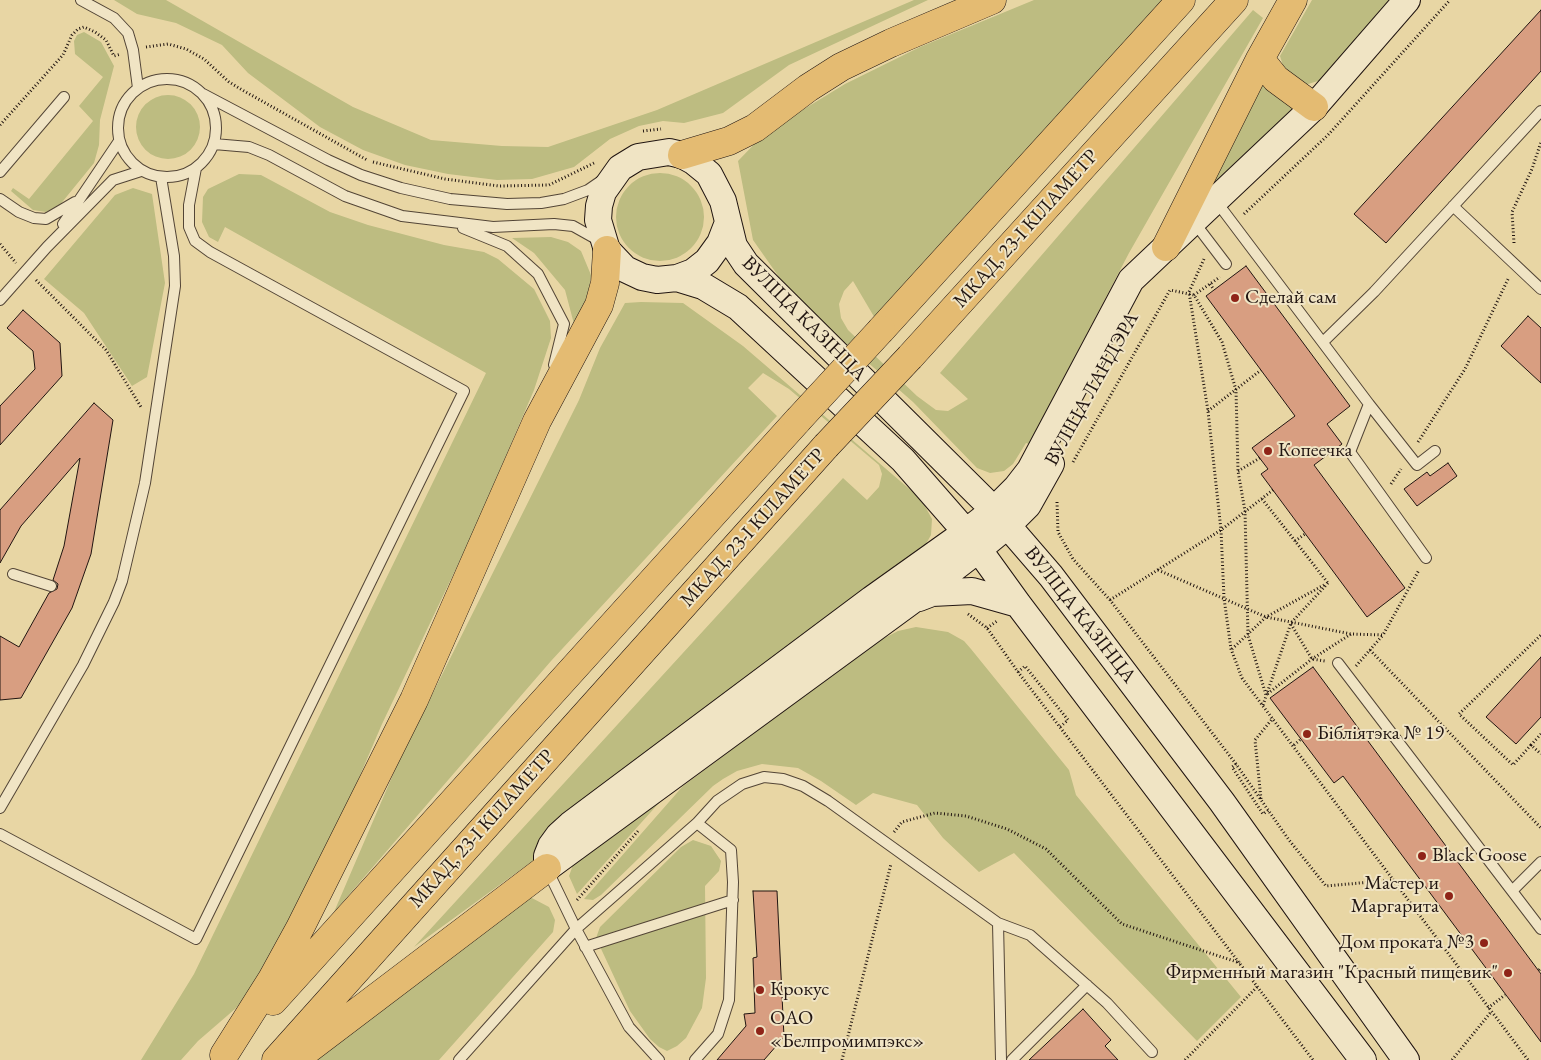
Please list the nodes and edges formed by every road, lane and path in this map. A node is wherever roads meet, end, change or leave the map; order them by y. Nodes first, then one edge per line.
1 (81, 0) edge
2 (992, 0) edge
3 (1182, 0) edge
4 (1234, 0) edge
5 (1293, 0) edge
6 (1407, 0) edge
7 (1450, 0) edge
8 (133, 50) junction
9 (1260, 59) junction
10 (138, 88) junction
11 (203, 94) junction
12 (64, 97) dead end
13 (1314, 106) junction
14 (1540, 114) edge
15 (0, 124) edge
16 (669, 129) dead end
17 (641, 132) dead end
18 (119, 141) junction
19 (1541, 142) edge
20 (214, 144) junction
21 (682, 155) junction
22 (610, 163) junction
23 (196, 168) junction
24 (141, 171) junction
25 (0, 172) edge
26 (161, 177) junction
27 (84, 195) junction
28 (0, 199) edge
29 (1216, 201) junction
30 (1453, 206) junction
31 (448, 222) junction
32 (1194, 222) junction
33 (1232, 224) junction
34 (727, 225) junction
35 (1210, 243) junction
36 (0, 244) edge
37 (47, 247) junction
38 (605, 247) junction
39 (1166, 247) junction
40 (1226, 264) dead end
41 (1515, 264) junction
42 (26, 271) junction
43 (1222, 276) dead end
44 (677, 278) junction
45 (1210, 284) junction
46 (1541, 289) edge
47 (1214, 290) dead end
48 (1189, 292) junction
49 (1194, 295) junction
50 (0, 300) edge
51 (1323, 342) junction
52 (1261, 370) dead end
53 (1236, 390) junction
54 (1369, 404) junction
55 (141, 408) dead end
56 (1208, 411) junction
57 (537, 420) junction
58 (1435, 451) dead end
59 (1409, 456) junction
60 (1260, 458) dead end
61 (1068, 471) dead end
62 (1238, 471) junction
63 (1274, 490) dead end
64 (1057, 498) dead end
65 (1262, 498) junction
66 (1382, 498) junction
67 (1245, 511) junction
68 (1001, 518) junction
69 (1221, 530) junction
70 (1305, 534) dead end
71 (972, 540) junction
72 (1295, 541) junction
73 (1426, 558) joint
74 (1158, 570) junction
75 (13, 574) dead end
76 (1328, 582) junction
77 (51, 586) dead end
78 (1224, 598) junction
79 (913, 600) junction
80 (1110, 600) junction
81 (1018, 604) junction
82 (1246, 608) junction
83 (966, 612) dead end
84 (1266, 617) junction
85 (1290, 623) junction
86 (1351, 634) junction
87 (1248, 635) junction
88 (1383, 635) junction
89 (1541, 635) edge
90 (1231, 649) junction
91 (1370, 650) junction
92 (1312, 659) junction
93 (1338, 663) joint
94 (1018, 672) junction
95 (1348, 676) junction
96 (1266, 695) junction
97 (1263, 705) junction
98 (1273, 718) junction
99 (1060, 727) junction
100 (1541, 734) edge
101 (1301, 739) dead end
102 (1294, 745) junction
103 (1531, 745) junction
104 (1541, 754) edge
105 (1236, 764) junction
106 (1261, 800) junction
107 (0, 808) edge
108 (1268, 810) junction
109 (697, 823) junction
110 (643, 826) dead end
111 (1541, 828) edge
112 (0, 834) edge
113 (885, 842) junction
114 (894, 849) junction
115 (1541, 862) edge
116 (547, 868) junction
117 (1394, 880) junction
118 (1512, 891) junction
119 (733, 900) junction
120 (566, 908) junction
121 (998, 923) junction
122 (576, 929) junction
123 (1541, 929) edge
124 (585, 947) junction
125 (1240, 963) junction
126 (1087, 985) junction
127 (1258, 986) junction
128 (1505, 994) dead end
129 (1489, 1010) junction
130 (1152, 1052) dead end
131 (221, 1058) edge
132 (276, 1060) edge
133 (294, 1060) edge
134 (459, 1060) edge
135 (659, 1060) edge
136 (695, 1060) edge
137 (842, 1060) edge
138 (1001, 1060) edge
139 (1012, 1060) edge
140 (1185, 1060) edge
141 (1313, 1060) edge
142 (1363, 1060) edge
143 (1406, 1060) edge
144 (1452, 1060) edge
145 (1528, 1060) edge

1 - 8 lane
2 - 21 highway
3 - 131 highway, МКАД, 23-І КІЛАМЕТР, bridge
4 - 132 highway, МКАД, 23-І КІЛАМЕТР, bridge
5 - 9 highway
6 - 13 main road, ВУЛІЦА ЛАНДЭРА
7 - 33 path
8 - 10 lane
8 - 15 path
8 - 22 path
9 - 13 highway
9 - 39 highway
10 - 11 lane
10 - 18 lane
11 - 20 lane
11 - 22 lane
12 - 25 lane
13 - 29 main road, ВУЛІЦА ЛАНДЭРА
14 - 30 lane
16 - 17 path
18 - 24 lane
18 - 27 lane
19 - 41 path
20 - 23 lane
20 - 31 lane
21 - 22 main road, ВУЛІЦА КАЗІНЦА
21 - 34 main road, ВУЛІЦА КАЗІНЦА
22 - 38 main road, ВУЛІЦА КАЗІНЦА
23 - 26 lane
23 - 112 lane
24 - 26 lane
24 - 37 lane
26 - 107 lane
27 - 28 lane
27 - 37 lane
29 - 32 main road, ВУЛІЦА ЛАНДЭРА
29 - 33 lane
30 - 41 lane
30 - 51 lane
31 - 38 lane
31 - 57 lane
32 - 35 lane
32 - 39 main road, ВУЛІЦА ЛАНДЭРА
33 - 51 lane
34 - 44 main road
34 - 68 main road, ВУЛІЦА КАЗІНЦА
35 - 40 lane
35 - 48 path
36 - 42 path
37 - 42 lane
38 - 44 main road, ВУЛІЦА КАЗІНЦА
38 - 57 highway
39 - 68 main road, ВУЛІЦА ЛАНДЭРА
41 - 46 lane
41 - 59 path
42 - 50 lane
42 - 55 path
43 - 45 path
44 - 71 main road, ВУЛІЦА КАЗІНЦА
45 - 47 path
45 - 49 path
48 - 49 path
48 - 56 path
48 - 61 path
49 - 53 path
51 - 54 lane
52 - 53 path
53 - 56 path
53 - 62 path
54 - 59 lane
54 - 66 lane
56 - 69 path
57 - 131 highway
58 - 59 lane
59 - 66 path
60 - 62 path
62 - 67 path
63 - 65 path
64 - 80 path
65 - 67 path
65 - 72 path
66 - 73 lane
67 - 69 path
67 - 82 path
68 - 71 main road, ВУЛІЦА ЛАНДЭРА
68 - 143 main road, ВУЛІЦА КАЗІНЦА
69 - 74 path
69 - 78 path
70 - 72 path
71 - 79 main road
71 - 81 main road, ВУЛІЦА КАЗІНЦА
71 - 116 main road
72 - 76 path
73 - 88 path
74 - 78 path
74 - 80 path
75 - 77 lane
76 - 84 path
76 - 85 path
78 - 82 path
78 - 90 path
79 - 81 main road
79 - 116 main road
80 - 105 path
81 - 142 main road, ВУЛІЦА КАЗІНЦА
82 - 84 path
82 - 87 path
83 - 94 path
84 - 85 path
84 - 87 path
85 - 86 path
85 - 92 path
85 - 96 path
86 - 88 path
86 - 92 path
87 - 90 path
87 - 96 path
88 - 91 path
89 - 103 path
90 - 97 path
91 - 95 path
91 - 111 path
92 - 93 path
92 - 96 path
93 - 95 lane
94 - 99 path
94 - 99 path
95 - 118 lane
96 - 97 path
97 - 98 path
98 - 102 path
98 - 106 path
99 - 125 path
100 - 103 path
101 - 102 path
102 - 117 path
103 - 104 path
105 - 106 path
105 - 108 path
106 - 108 path
108 - 117 path
109 - 113 lane
109 - 119 lane
109 - 122 lane
110 - 120 path
113 - 114 lane
113 - 125 path
114 - 121 lane
114 - 137 path
115 - 118 lane
116 - 120 lane
116 - 133 highway
117 - 129 path
118 - 123 lane
119 - 124 lane
119 - 136 lane
120 - 122 lane
121 - 126 lane
121 - 138 lane
122 - 124 lane
122 - 134 lane
124 - 135 lane
125 - 127 path
126 - 130 lane
126 - 139 lane
127 - 140 path
127 - 141 path
128 - 129 path
129 - 144 path
129 - 145 path

